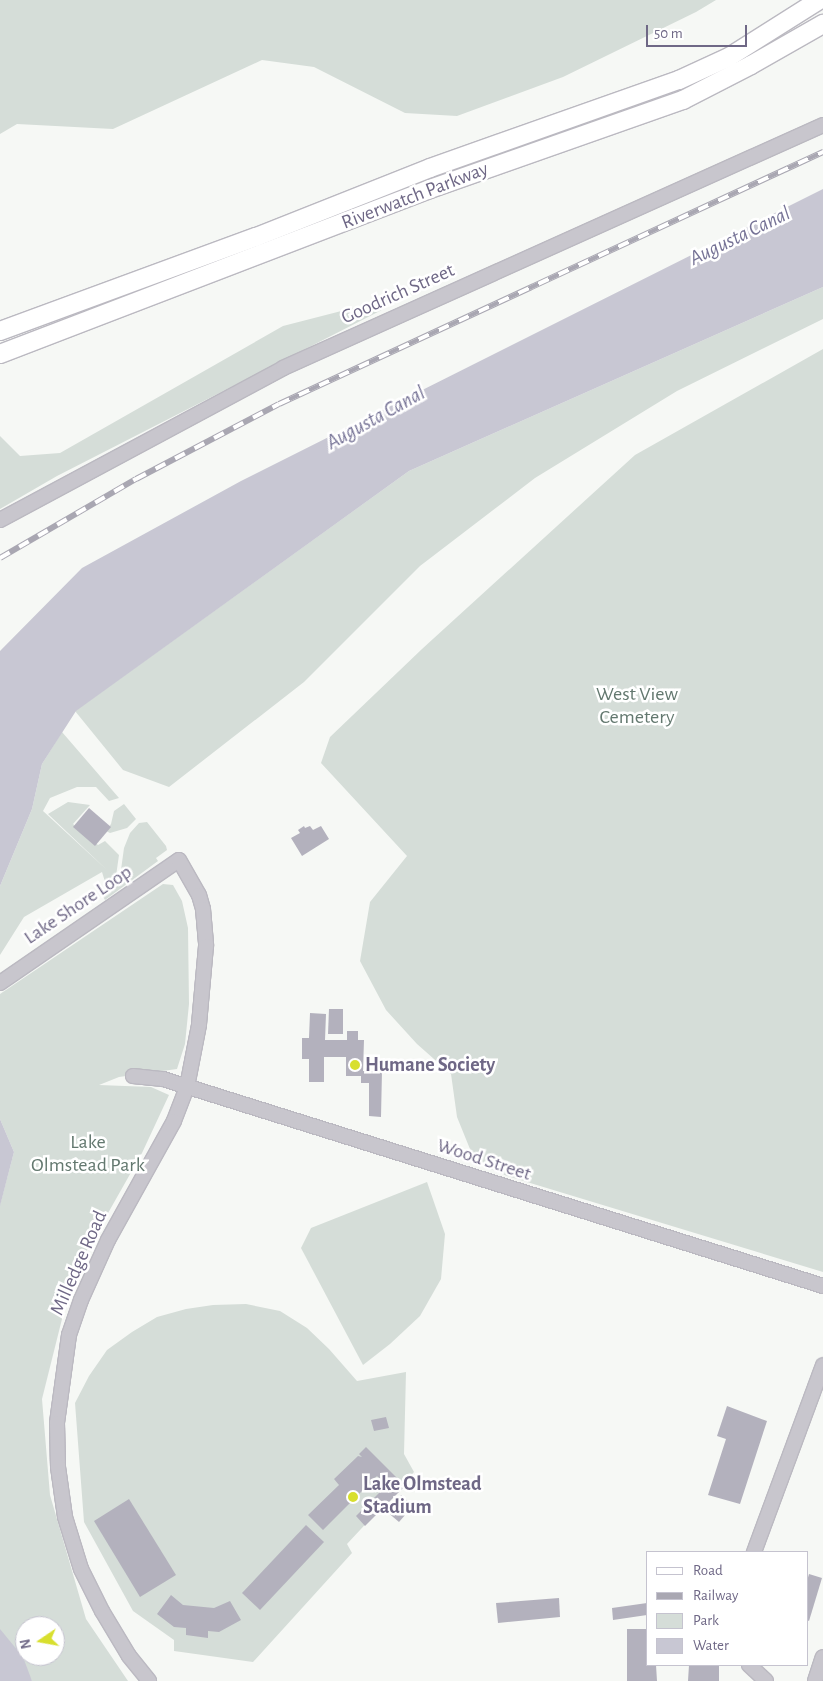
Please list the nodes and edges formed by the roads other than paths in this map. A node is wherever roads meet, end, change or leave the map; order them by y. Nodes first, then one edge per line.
1 (819, 0) edge
2 (823, 24) edge
3 (823, 126) edge
4 (0, 331) edge
5 (0, 354) edge
6 (0, 520) edge
7 (179, 860) joint
8 (0, 983) edge
9 (133, 1076) dead end
10 (187, 1087) junction
11 (823, 1286) edge
12 (823, 1365) edge
13 (754, 1551) edge
14 (823, 1657) edge
15 (750, 1666) edge
16 (149, 1681) edge
17 (766, 1681) edge
18 (815, 1681) edge

1 - 4 main road, Riverwatch Parkway
2 - 5 main road, Riverwatch Parkway
3 - 6 street, Goodrich Street
7 - 8 street, Lake Shore Loop
7 - 10 street, Milledge Road
9 - 10 street, Wood Street
10 - 11 street, Wood Street
10 - 16 street, Milledge Road
12 - 13 street
14 - 18 street
15 - 17 street

